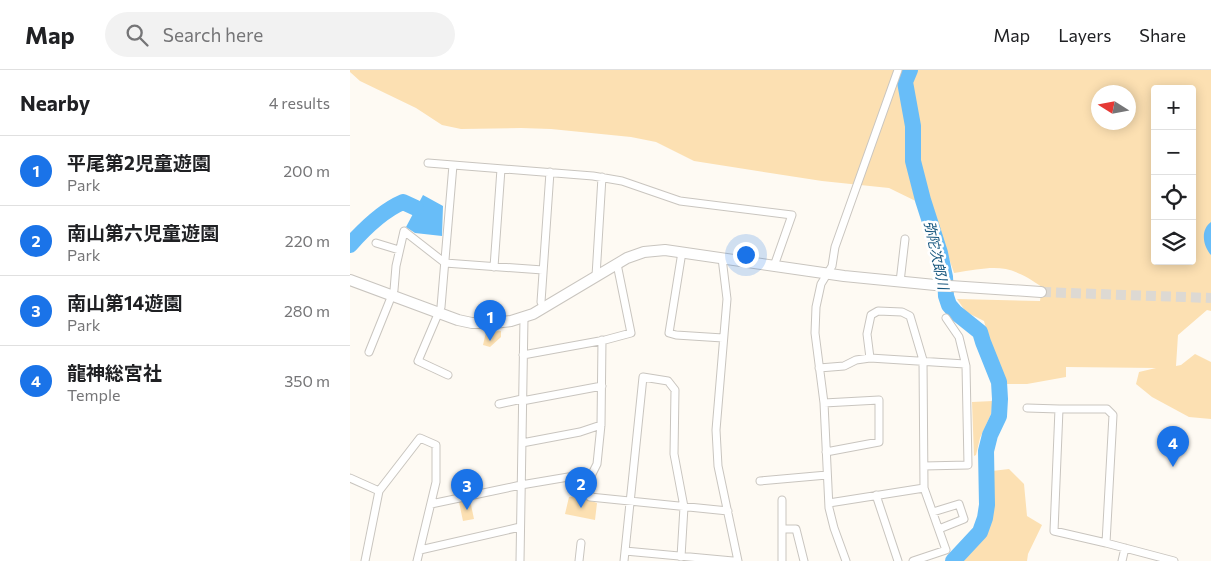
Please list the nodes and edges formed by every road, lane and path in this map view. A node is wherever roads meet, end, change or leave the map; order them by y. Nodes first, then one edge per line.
1 (898, 70) edge
2 (428, 163) dead end
3 (453, 165) junction
4 (501, 169) junction
5 (550, 172) junction
6 (602, 177) junction
7 (904, 239) dead end
8 (376, 243) dead end
9 (400, 250) junction
10 (682, 252) junction
11 (722, 258) junction
12 (444, 263) junction
13 (617, 264) junction
14 (774, 266) junction
15 (494, 267) junction
16 (543, 270) junction
17 (827, 274) junction
18 (596, 276) junction
19 (351, 282) edge
20 (900, 282) junction
21 (1041, 292) tunnel mouth
22 (392, 296) junction
23 (544, 308) junction
24 (438, 312) junction
25 (524, 318) junction
26 (946, 318) dead end
27 (723, 338) junction
28 (602, 340) junction
29 (369, 352) dead end
30 (523, 355) junction
31 (870, 358) junction
32 (923, 360) junction
33 (965, 364) junction
34 (819, 368) junction
35 (448, 375) dead end
36 (602, 386) junction
37 (522, 400) junction
38 (824, 403) junction
39 (500, 404) dead end
40 (1027, 408) dead end
41 (1059, 409) junction
42 (601, 425) junction
43 (522, 443) junction
44 (826, 452) junction
45 (924, 466) junction
46 (592, 473) junction
47 (827, 475) junction
48 (350, 478) edge
49 (760, 481) dead end
50 (521, 485) junction
51 (924, 488) junction
52 (379, 491) junction
53 (876, 495) junction
54 (782, 500) dead end
55 (630, 501) junction
56 (829, 503) junction
57 (431, 504) junction
58 (684, 507) junction
59 (728, 512) junction
60 (933, 512) junction
61 (520, 527) junction
62 (783, 528) junction
63 (939, 529) junction
64 (581, 543) dead end
65 (1106, 543) junction
66 (1125, 548) junction
67 (420, 550) junction
68 (625, 551) junction
69 (681, 557) junction
70 (366, 561) edge
71 (417, 561) edge
72 (520, 561) edge
73 (579, 561) edge
74 (624, 561) edge
75 (733, 561) edge
76 (738, 561) edge
77 (782, 561) edge
78 (804, 561) edge
79 (846, 561) edge
80 (898, 561) edge
81 (913, 561) edge
82 (1122, 561) edge
83 (1174, 561) edge

1 - 17 street
2 - 3 street
3 - 4 street
3 - 12 street
4 - 5 street
4 - 15 street
5 - 6 street
5 - 16 street
6 - 14 street
6 - 18 street
7 - 20 street
8 - 9 street
9 - 12 street
9 - 22 street
10 - 11 street
10 - 13 street
10 - 27 street
11 - 14 street
11 - 27 street
12 - 15 street
12 - 24 street
13 - 18 street
13 - 28 street
14 - 17 street
15 - 16 street
16 - 23 street
17 - 20 street
17 - 34 street
18 - 23 street
19 - 22 street
20 - 21 street
22 - 24 street
22 - 29 street
23 - 25 street
24 - 25 street
24 - 35 street
25 - 30 street
26 - 33 street
27 - 59 street
28 - 30 street
28 - 36 street
30 - 37 street
31 - 32 street
31 - 32 street
31 - 34 street
32 - 33 street
32 - 45 street
33 - 45 street
34 - 38 street
36 - 37 street
36 - 42 street
37 - 39 street
37 - 43 street
38 - 44 street
38 - 44 street
40 - 41 street
41 - 65 street
41 - 65 street
42 - 43 street
42 - 46 street
43 - 50 street
44 - 47 street
45 - 51 street
46 - 50 street
46 - 55 street
47 - 49 street
47 - 56 street
48 - 52 street
50 - 57 street
50 - 61 street
51 - 53 street
51 - 60 street
52 - 57 street
52 - 70 street
53 - 56 street
53 - 80 street
54 - 62 street
55 - 58 street
55 - 58 street
55 - 68 street
56 - 79 street
57 - 67 street
58 - 59 street
58 - 69 street
59 - 76 street
60 - 63 street
60 - 63 street
61 - 67 street
61 - 72 street
62 - 77 street
62 - 78 street
63 - 81 street
64 - 73 street
65 - 66 street
66 - 82 street
66 - 83 street
67 - 71 street
68 - 69 street
68 - 74 street
69 - 75 street

